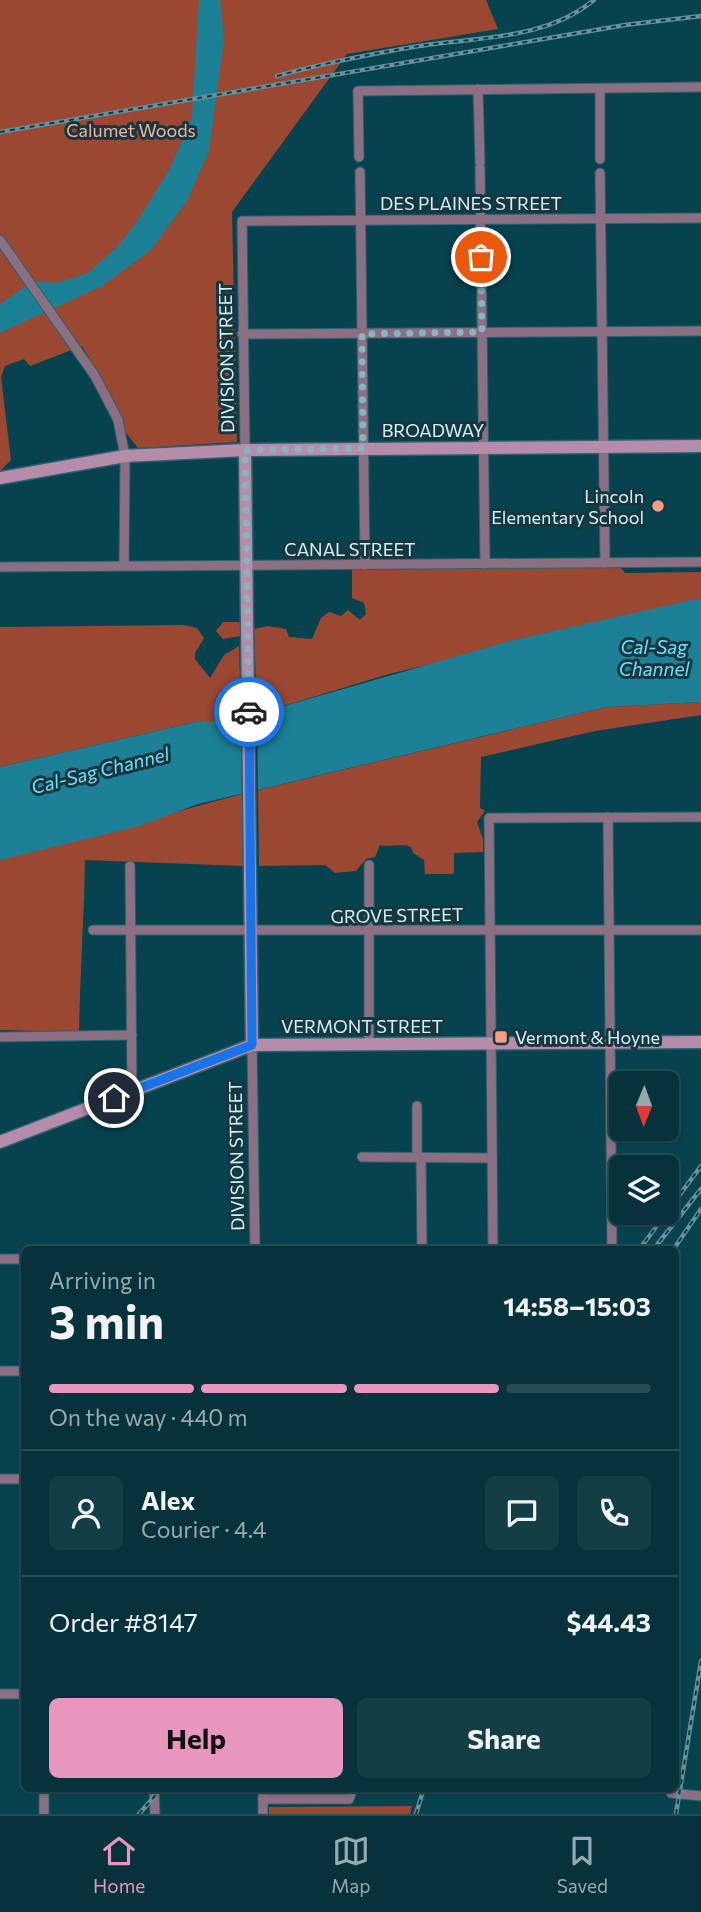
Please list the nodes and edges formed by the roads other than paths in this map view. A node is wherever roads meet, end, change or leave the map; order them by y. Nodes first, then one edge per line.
1 (701, 87) edge
2 (478, 89) junction
3 (600, 89) junction
4 (359, 158) dead end
5 (600, 159) dead end
6 (360, 172) dead end
7 (600, 173) dead end
8 (481, 218) junction
9 (601, 218) junction
10 (701, 218) edge
11 (361, 219) junction
12 (242, 221) joint
13 (0, 240) edge
14 (701, 331) edge
15 (482, 332) junction
16 (602, 332) junction
17 (243, 334) junction
18 (362, 334) junction
19 (701, 446) edge
20 (604, 447) junction
21 (363, 448) junction
22 (483, 448) junction
23 (245, 450) junction
24 (125, 456) junction
25 (0, 478) edge
26 (701, 562) edge
27 (605, 563) junction
28 (485, 564) junction
29 (124, 565) junction
30 (247, 565) junction
31 (365, 565) junction
32 (0, 567) edge
33 (608, 817) junction
34 (701, 817) edge
35 (369, 865) dead end
36 (130, 866) dead end
37 (609, 929) junction
38 (701, 929) edge
39 (93, 930) dead end
40 (131, 930) junction
41 (490, 930) junction
42 (251, 931) junction
43 (370, 931) junction
44 (132, 1035) junction
45 (0, 1037) edge
46 (611, 1042) junction
47 (701, 1042) edge
48 (491, 1043) junction
49 (369, 1044) junction
50 (252, 1045) junction
51 (132, 1091) junction
52 (416, 1106) dead end
53 (0, 1142) edge
54 (362, 1157) dead end
55 (419, 1157) junction
56 (492, 1158) junction
57 (255, 1246) edge
58 (422, 1246) edge
59 (493, 1246) edge
60 (611, 1246) edge
61 (0, 1259) edge
62 (21, 1259) edge
63 (21, 1370) edge
64 (0, 1371) edge
65 (0, 1479) edge
66 (21, 1479) edge
67 (0, 1694) edge
68 (21, 1694) edge
69 (44, 1792) edge
70 (154, 1792) edge
71 (352, 1792) edge
72 (671, 1793) dead end
73 (263, 1794) edge
74 (701, 1796) edge
75 (44, 1814) edge
76 (155, 1814) edge
77 (263, 1814) edge

1 - 3 street
2 - 3 street
2 - 4 street
2 - 8 street
3 - 5 street
6 - 11 street
7 - 9 street
8 - 9 street, DES PLAINES STREET
8 - 11 street, DES PLAINES STREET
8 - 15 street
9 - 10 street, DES PLAINES STREET
9 - 16 street
11 - 12 street, DES PLAINES STREET
11 - 18 street
12 - 17 street, DIVISION STREET
13 - 24 street
14 - 16 street
15 - 16 street
15 - 18 street
15 - 22 street
16 - 20 street
17 - 18 street
17 - 23 street, DIVISION STREET
18 - 21 street
19 - 20 street, BROADWAY
20 - 22 street, BROADWAY
20 - 27 street
21 - 22 street, BROADWAY
21 - 23 street, BROADWAY
21 - 31 street
22 - 28 street
23 - 24 street, BROADWAY
23 - 30 street, DIVISION STREET
24 - 25 street, BROADWAY
24 - 29 street
26 - 27 street, CANAL STREET
27 - 28 street, CANAL STREET
28 - 31 street, CANAL STREET
29 - 30 street, CANAL STREET
29 - 32 street, CANAL STREET
30 - 31 street, CANAL STREET
30 - 42 street, DIVISION STREET
33 - 34 street
33 - 37 street
33 - 41 street
35 - 43 street
36 - 40 street
37 - 38 street, GROVE STREET
37 - 41 street, GROVE STREET
37 - 46 street
39 - 40 street, GROVE STREET
40 - 42 street, GROVE STREET
40 - 44 street
41 - 43 street, GROVE STREET
41 - 48 street
42 - 43 street, GROVE STREET
42 - 50 street, DIVISION STREET
43 - 49 street
44 - 45 street
44 - 51 street
46 - 47 street, VERMONT STREET
46 - 48 street, VERMONT STREET
46 - 60 street
48 - 49 street, VERMONT STREET
48 - 56 street
49 - 50 street, VERMONT STREET
50 - 51 street, VERMONT STREET
50 - 57 street, DIVISION STREET
51 - 53 street, VERMONT STREET
52 - 55 street
54 - 55 street
55 - 56 street
55 - 58 street
56 - 59 street
61 - 62 street
63 - 64 street
65 - 66 street
67 - 68 street
69 - 75 street
70 - 76 street
71 - 73 street
72 - 74 street
73 - 77 street

